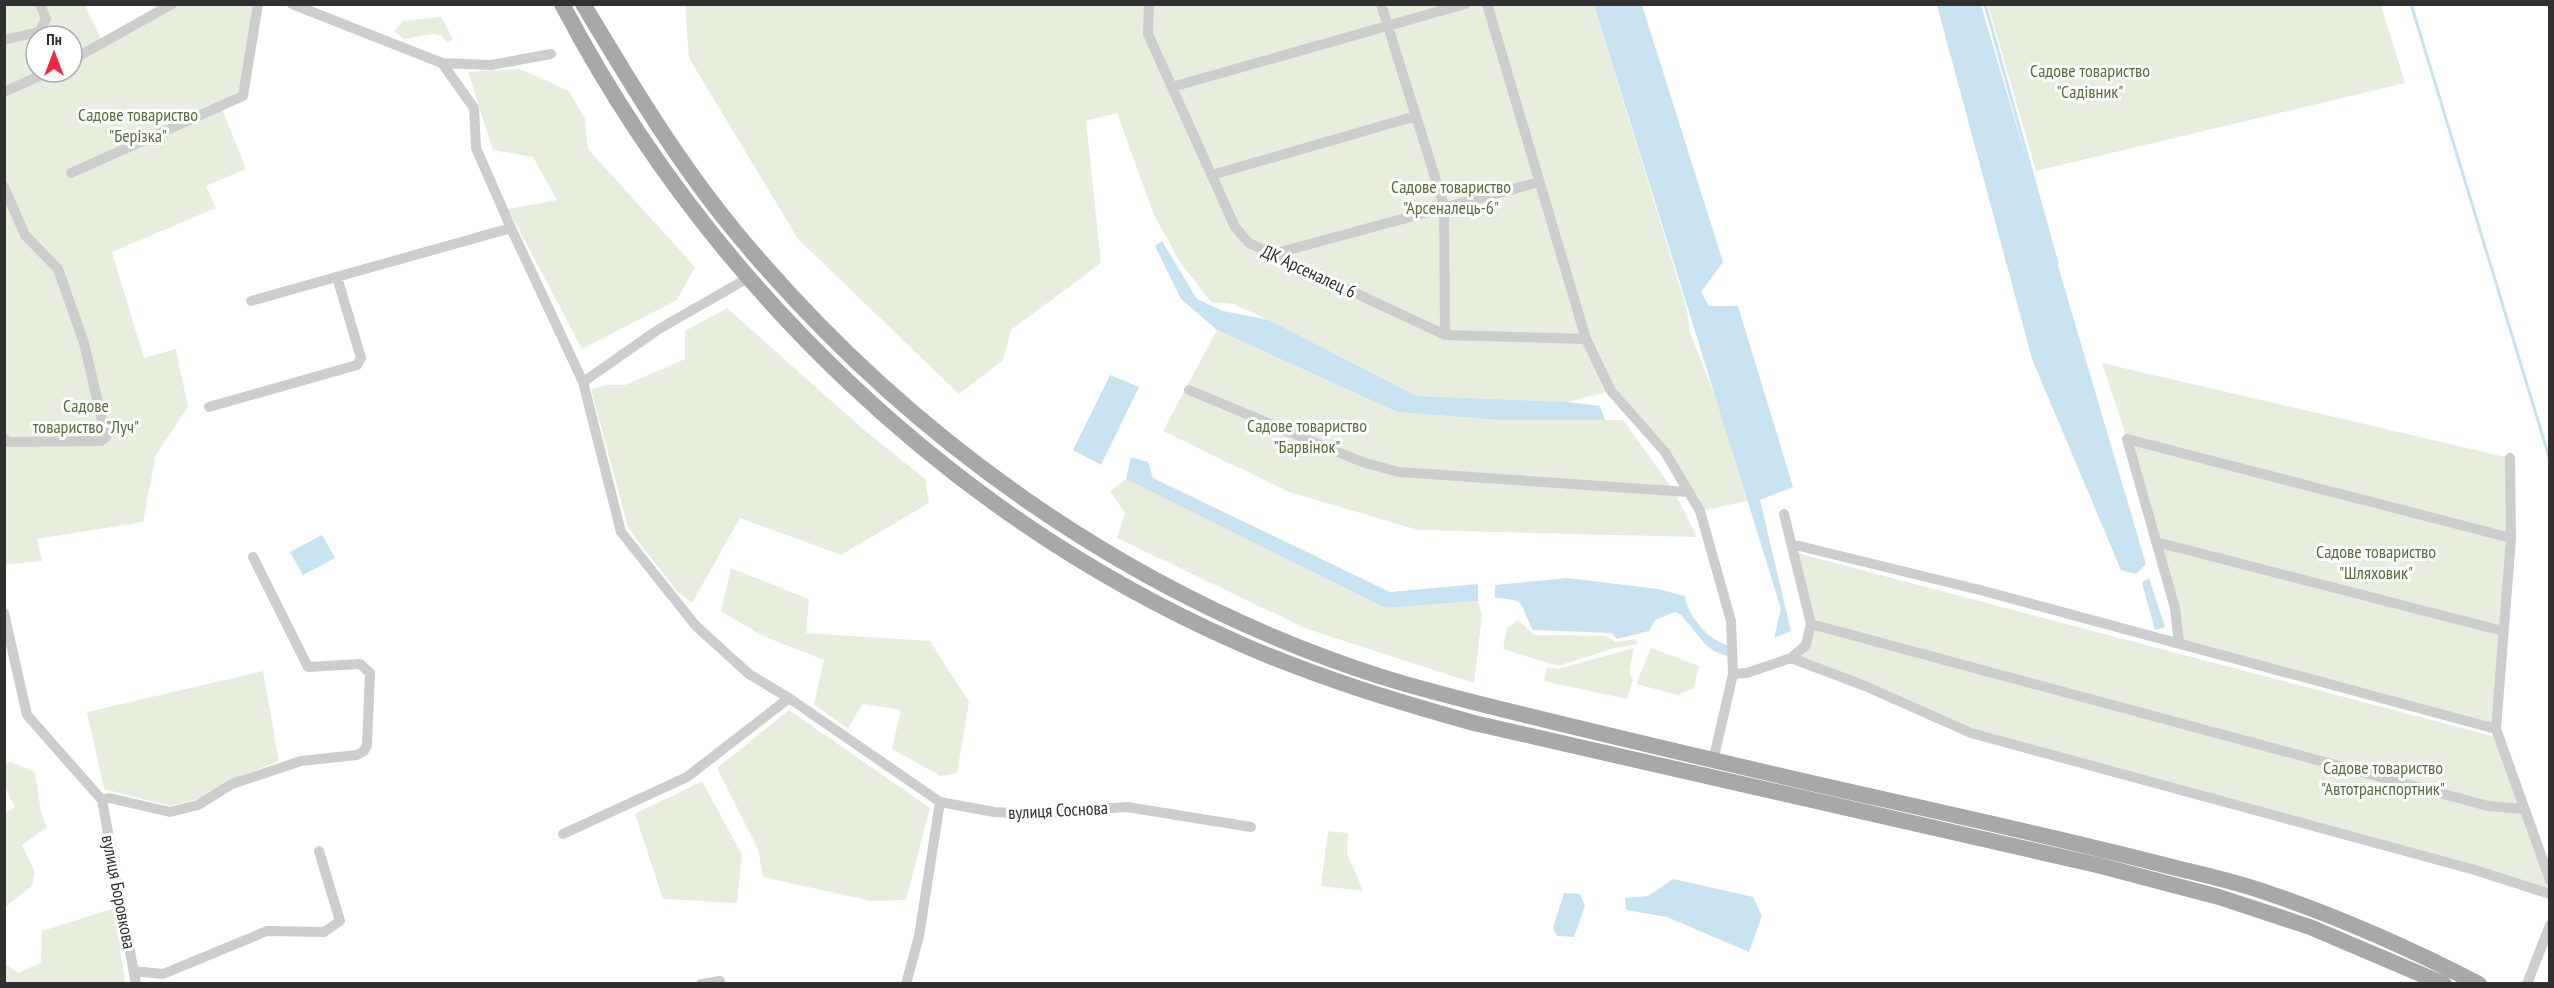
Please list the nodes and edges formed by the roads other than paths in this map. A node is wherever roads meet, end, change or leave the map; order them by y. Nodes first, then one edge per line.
1 (40, 4) edge
2 (172, 4) edge
3 (258, 4) edge
4 (292, 4) edge
5 (562, 4) edge
6 (583, 4) edge
7 (1149, 4) edge
8 (1381, 4) edge
9 (1465, 4) edge
10 (1487, 4) edge
11 (1387, 24) junction
12 (4, 40) edge
13 (84, 53) edge
14 (551, 54) dead end
15 (442, 63) junction
16 (24, 83) edge
17 (1172, 87) junction
18 (4, 92) edge
19 (1416, 116) junction
20 (71, 173) dead end
21 (1212, 176) junction
22 (1539, 182) junction
23 (4, 187) edge
24 (1444, 206) junction
25 (511, 228) junction
26 (1273, 254) junction
27 (337, 277) junction
28 (748, 278) junction
29 (251, 301) dead end
30 (1445, 335) junction
31 (1586, 339) junction
32 (583, 382) junction
33 (1189, 390) dead end
34 (209, 407) dead end
35 (4, 440) edge
36 (2510, 458) dead end
37 (1688, 492) junction
38 (1784, 514) dead end
39 (2511, 538) junction
40 (2156, 542) junction
41 (1791, 544) junction
42 (253, 557) dead end
43 (4, 614) edge
44 (1811, 624) junction
45 (2503, 631) junction
46 (2179, 643) junction
47 (1791, 658) junction
48 (1733, 674) junction
49 (789, 698) junction
50 (2496, 729) junction
51 (1713, 761) junction
52 (102, 800) junction
53 (940, 802) junction
54 (2523, 809) junction
55 (1251, 826) dead end
56 (562, 834) dead end
57 (319, 851) dead end
58 (2550, 880) edge
59 (2550, 894) edge
60 (2550, 925) edge
61 (134, 971) junction
62 (720, 981) dead end
63 (136, 984) edge
64 (701, 984) edge
65 (906, 984) edge
66 (2444, 984) edge
67 (2479, 984) edge
68 (2527, 984) edge

1 - 12 street
2 - 13 street
3 - 20 street
4 - 15 street
5 - 28 main road
6 - 51 main road
7 - 17 street, ДК Арсеналец 6
8 - 11 street
9 - 11 street
10 - 22 street
11 - 17 street
11 - 19 street
14 - 15 street
15 - 25 street
16 - 18 street
17 - 21 street, ДК Арсеналец 6
19 - 21 street
19 - 24 street
21 - 26 street, ДК Арсеналец 6
22 - 24 street
22 - 31 street
23 - 35 street
24 - 26 street
24 - 30 street
25 - 27 street
25 - 32 street
26 - 30 street, ДК Арсеналец 6
27 - 29 street
27 - 34 street
28 - 32 street
28 - 66 main road
30 - 31 street, ДК Арсеналец 6
31 - 37 street
32 - 49 street
33 - 37 street
36 - 39 street
37 - 48 street
38 - 41 street
39 - 40 street
39 - 45 street
40 - 45 street
40 - 46 street
41 - 44 street
41 - 46 street
42 - 52 street
43 - 52 street
44 - 47 street
44 - 54 street
45 - 50 street
46 - 50 street
47 - 48 street
47 - 59 street
48 - 51 street
49 - 53 street
49 - 56 street
50 - 54 street
51 - 67 main road
52 - 61 street, вулиця Боровкова
53 - 55 street, вулиця Соснова
53 - 65 street
54 - 58 street
57 - 61 street
60 - 68 street
61 - 63 street, вулиця Боровкова
62 - 64 street

